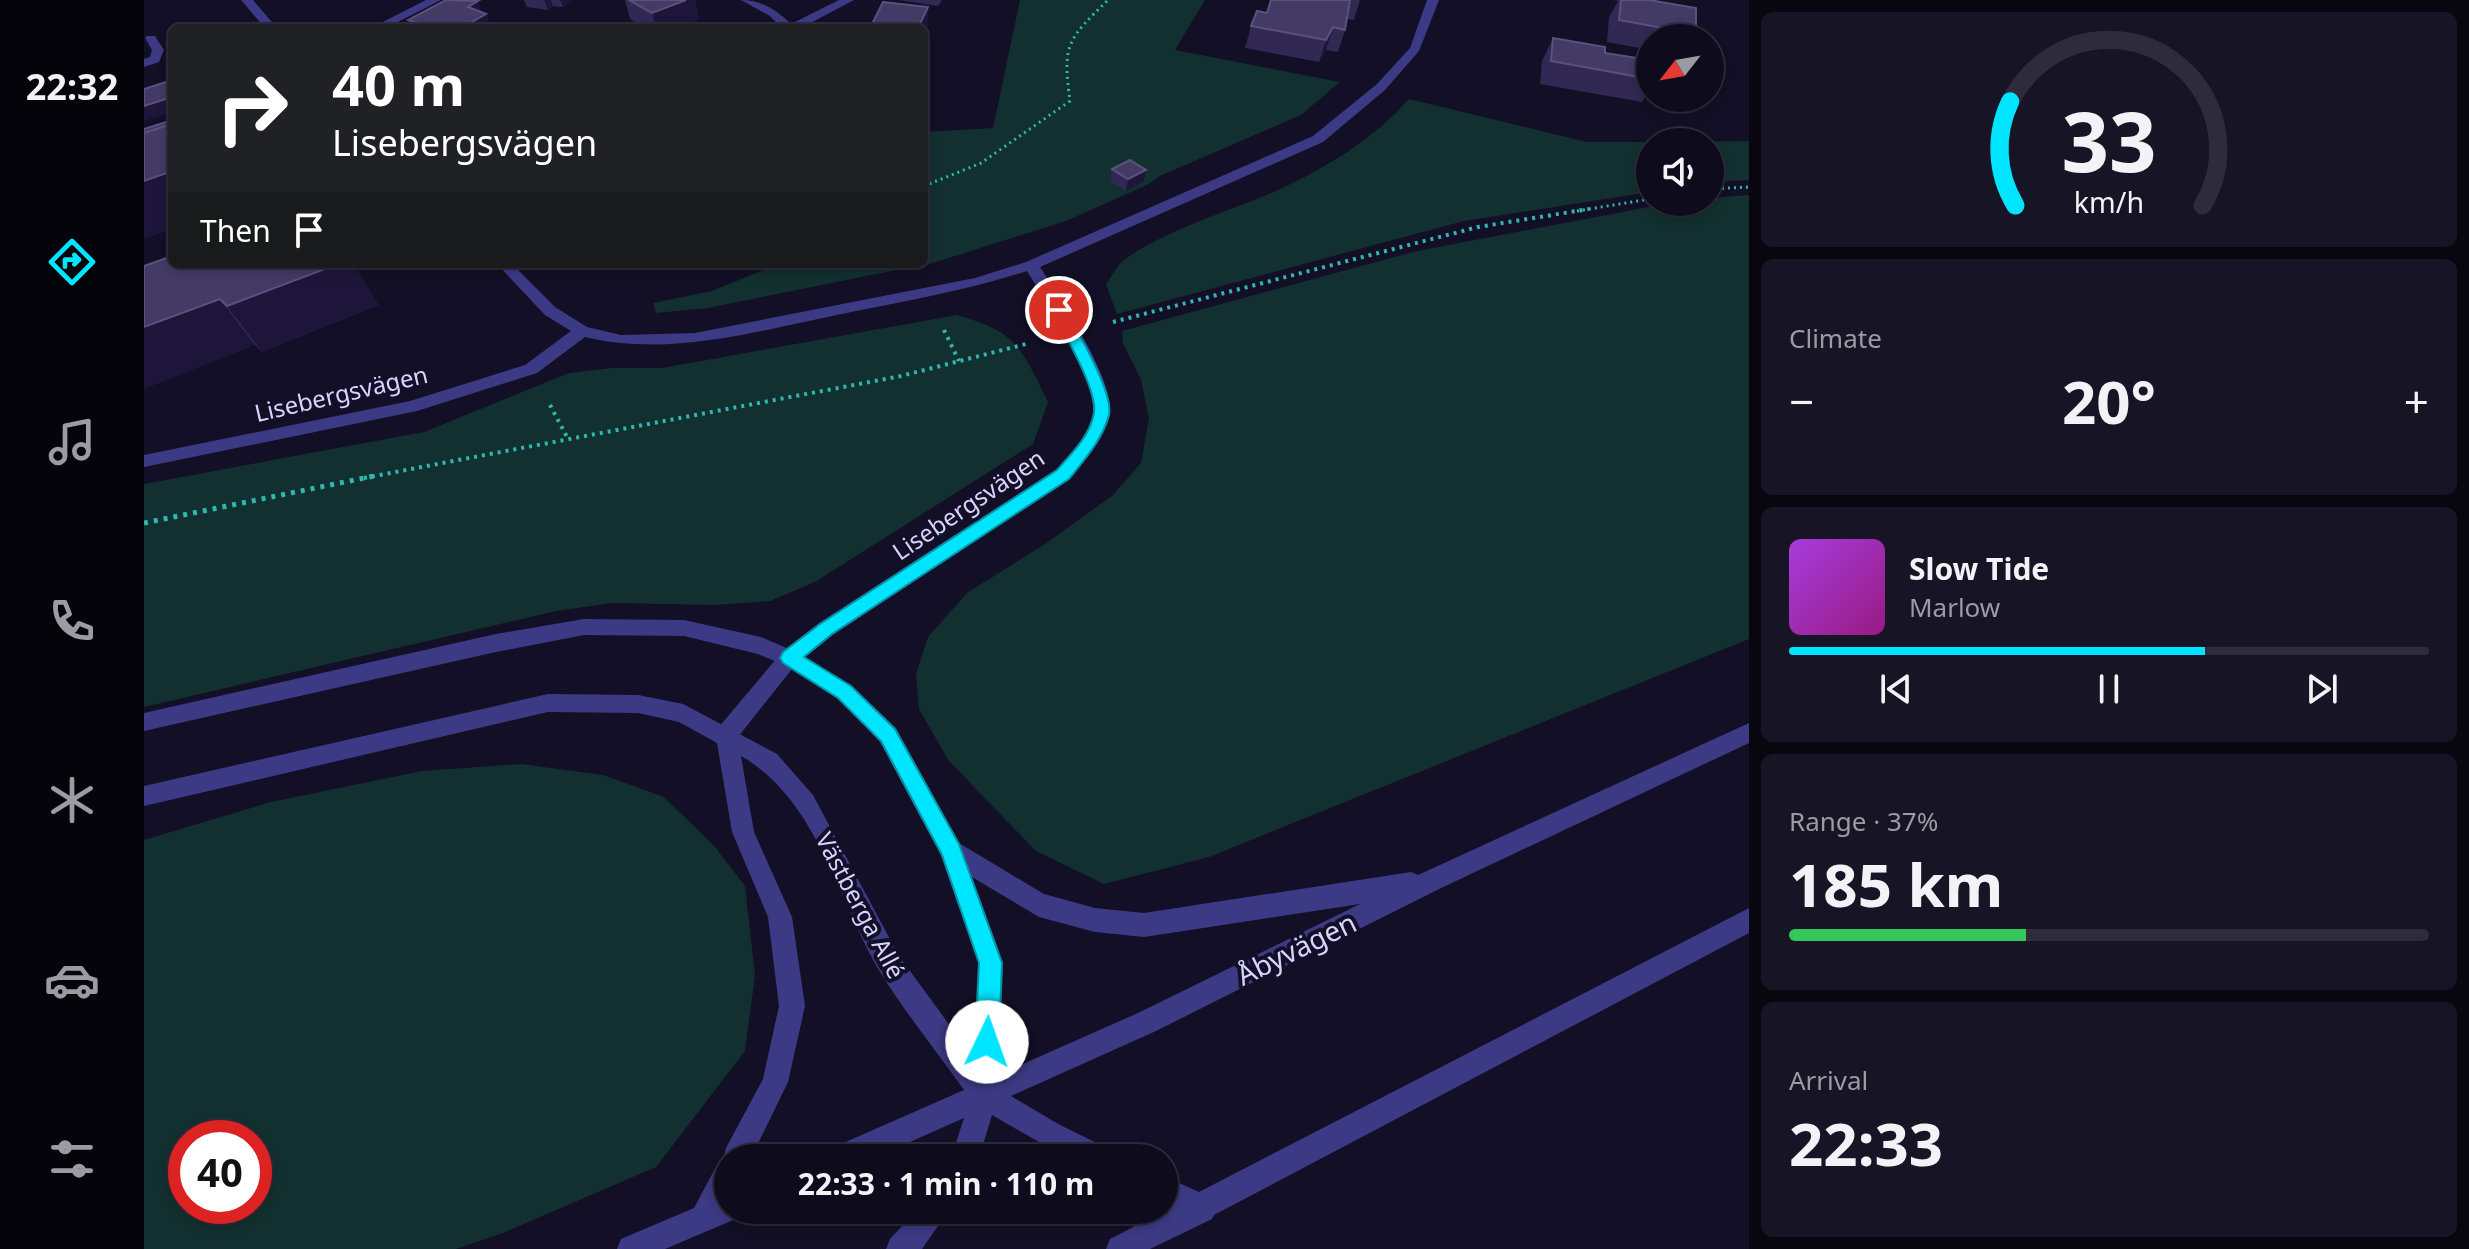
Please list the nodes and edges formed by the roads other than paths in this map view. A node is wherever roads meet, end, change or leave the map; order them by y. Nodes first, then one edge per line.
1 (247, 0) edge
2 (435, 0) edge
3 (747, 0) edge
4 (848, 0) edge
5 (1433, 0) edge
6 (268, 24) edge
7 (385, 24) edge
8 (785, 24) edge
9 (798, 24) edge
10 (151, 38) dead end
11 (144, 63) edge
12 (1031, 265) junction
13 (508, 268) edge
14 (582, 331) junction
15 (144, 461) edge
16 (789, 658) junction
17 (144, 722) edge
18 (1749, 733) edge
19 (726, 735) junction
20 (144, 796) edge
21 (951, 851) junction
22 (1431, 881) junction
23 (1749, 920) edge
24 (984, 1095) junction
25 (743, 1144) edge
26 (874, 1144) edge
27 (969, 1144) edge
28 (1068, 1144) edge
29 (1178, 1197) edge
30 (1202, 1209) junction
31 (714, 1214) edge
32 (924, 1224) edge
33 (631, 1249) edge
34 (900, 1249) edge
35 (1120, 1249) edge

1 - 6 street
2 - 7 street
3 - 8 street
4 - 9 street
5 - 12 street
10 - 11 street
12 - 14 street
12 - 16 street, Lisebergsvägen
13 - 14 street
14 - 15 street, Lisebergsvägen
16 - 17 street
16 - 19 street, Lisebergsvägen
16 - 21 street
18 - 22 street, Åbyvägen
19 - 20 street, Västberga Allé
19 - 24 street, Västberga Allé
19 - 25 street
21 - 22 street
21 - 24 street
22 - 24 street, Åbyvägen
23 - 30 street
24 - 26 street, Åbyvägen
24 - 27 street
24 - 28 street
29 - 30 street
30 - 35 street
31 - 33 street
32 - 34 street

